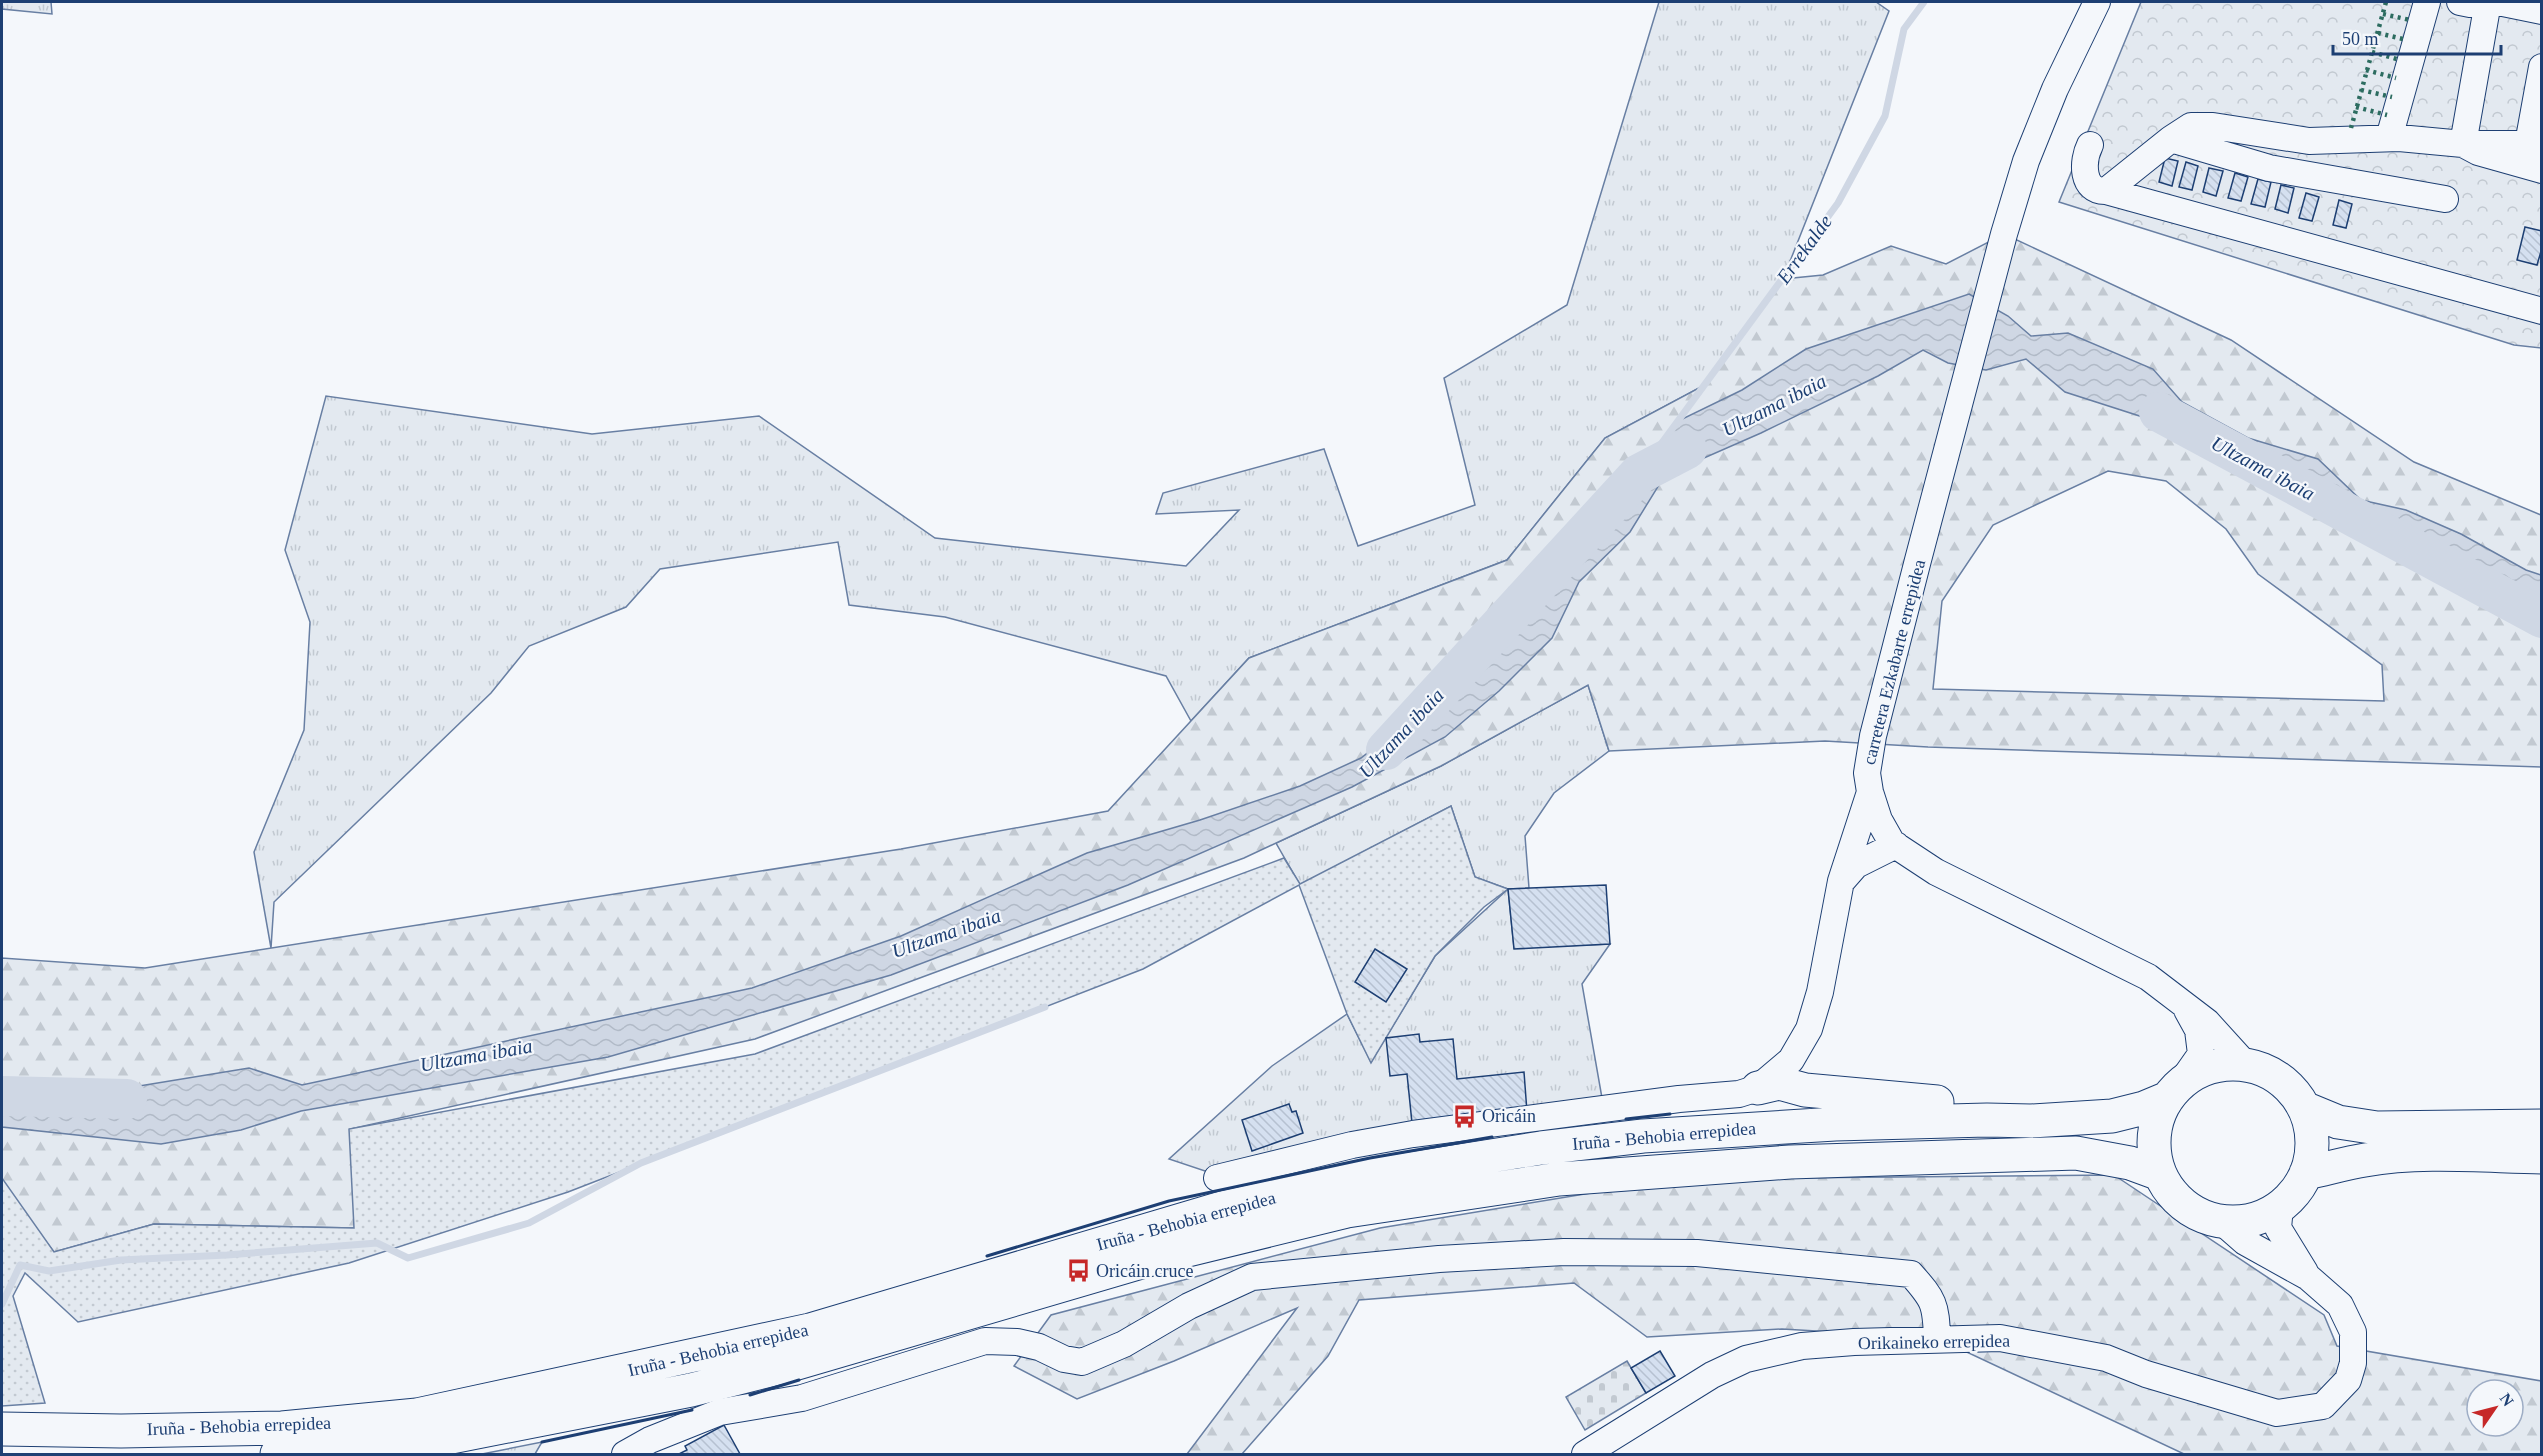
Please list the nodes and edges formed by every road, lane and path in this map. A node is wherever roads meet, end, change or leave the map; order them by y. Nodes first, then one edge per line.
1 (2097, 2) edge
2 (2427, 2) edge
3 (2460, 2) edge
4 (2480, 2) edge
5 (2488, 2) edge
6 (2498, 2) edge
7 (2541, 11) edge
8 (2541, 67) edge
9 (2389, 138) junction
10 (2171, 139) junction
11 (2463, 144) junction
12 (2090, 145) dead end
13 (2534, 145) edge
14 (2541, 170) edge
15 (2106, 191) junction
16 (2445, 199) dead end
17 (2541, 311) edge
18 (1870, 792) junction
19 (1896, 845) junction
20 (1841, 881) junction
21 (2184, 1004) junction
22 (2246, 1065) junction
23 (1758, 1088) junction
24 (2174, 1091) junction
25 (2304, 1108) junction
26 (1987, 1120) junction
27 (2541, 1126) edge
28 (2541, 1157) edge
29 (2306, 1173) junction
30 (2160, 1174) junction
31 (1217, 1178) dead end
32 (2280, 1207) junction
33 (2221, 1221) junction
34 (2308, 1277) junction
35 (1937, 1338) junction
36 (2, 1429) edge
37 (277, 1455) edge
38 (625, 1455) edge
39 (1586, 1455) edge

1 - 18 street, carretera Ezkabarte errepidea
2 - 9 street
3 - 4 street
5 - 11 street
6 - 7 street
8 - 13 street
9 - 10 street
9 - 11 street
10 - 15 street
10 - 16 street
11 - 13 street
11 - 14 street
12 - 15 street
15 - 17 street
18 - 19 street, carretera Ezkabarte errepidea
18 - 20 street
19 - 20 street
19 - 21 street, carretera Ezkabarte errepidea
20 - 23 street
21 - 22 street, carretera Ezkabarte errepidea
21 - 24 street, carretera Ezkabarte errepidea
22 - 24 highway
22 - 25 highway
23 - 26 highway
23 - 31 street
24 - 26 highway, Iruña - Behobia errepidea
24 - 30 highway
25 - 27 highway
25 - 29 highway
26 - 36 highway, Iruña - Behobia errepidea
28 - 29 highway
29 - 32 highway
30 - 33 highway
30 - 37 highway, Iruña - Behobia errepidea
32 - 33 highway
32 - 34 street, Orikaineko errepidea
33 - 34 street, Orikaineko errepidea
34 - 35 street, Orikaineko errepidea
35 - 38 street
35 - 39 street, Orikaineko errepidea

